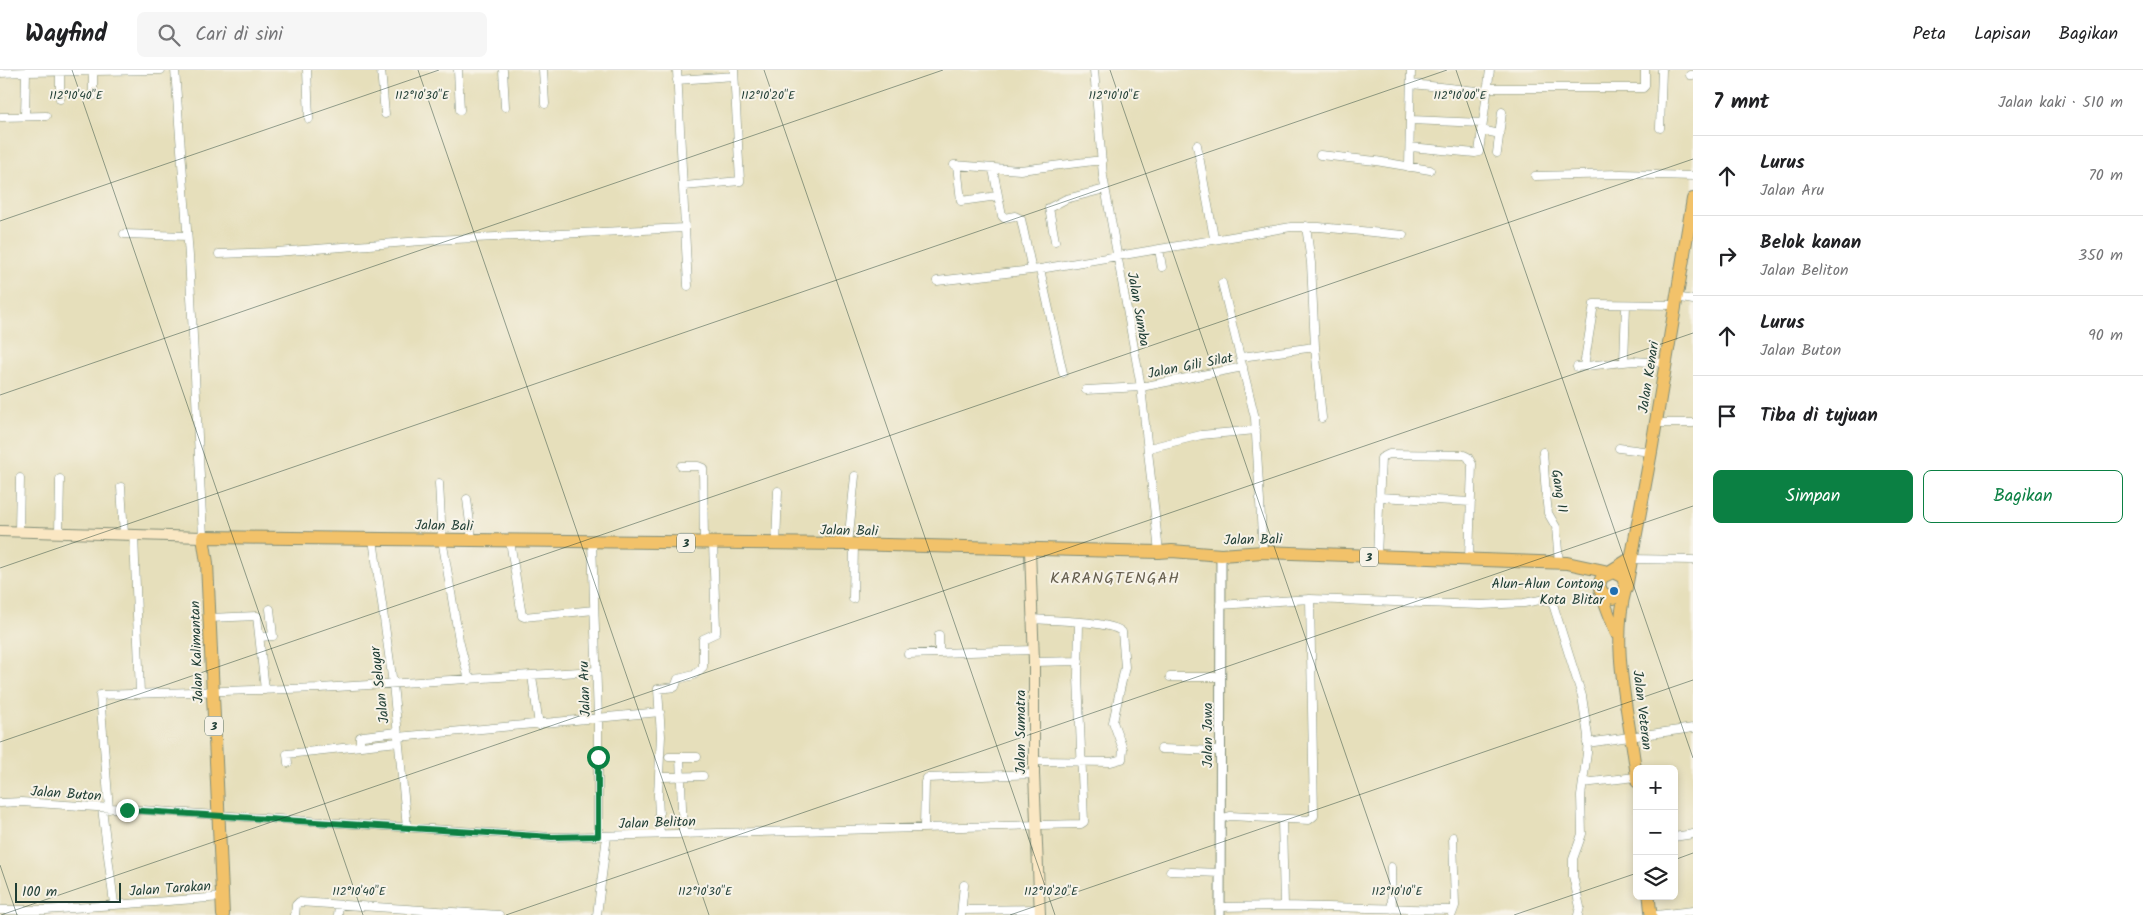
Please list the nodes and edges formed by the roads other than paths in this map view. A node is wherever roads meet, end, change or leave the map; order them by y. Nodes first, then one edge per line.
1 (161, 70) edge
2 (175, 70) edge
3 (307, 70) edge
4 (382, 70) edge
5 (458, 70) edge
6 (503, 70) edge
7 (543, 70) edge
8 (677, 70) edge
9 (1094, 70) edge
10 (1411, 70) edge
11 (1490, 70) edge
12 (1645, 70) edge
13 (1662, 70) edge
14 (60, 71) edge
15 (93, 71) edge
16 (26, 72) junction
17 (0, 73) edge
18 (734, 73) edge
19 (677, 80) junction
20 (1412, 84) junction
21 (1486, 90) junction
22 (93, 96) dead end
23 (60, 99) dead end
24 (545, 104) dead end
25 (504, 107) dead end
26 (460, 110) dead end
27 (1502, 112) dead end
28 (385, 114) dead end
29 (25, 116) junction
30 (46, 116) dead end
31 (1, 117) edge
32 (309, 119) dead end
33 (1411, 120) junction
34 (1482, 127) junction
35 (1660, 128) dead end
36 (1500, 134) junction
37 (1197, 145) dead end
38 (1410, 147) junction
39 (1497, 153) dead end
40 (1320, 155) dead end
41 (1102, 160) junction
42 (1409, 166) junction
43 (992, 169) junction
44 (1430, 170) dead end
45 (1535, 176) dead end
46 (1693, 176) edge
47 (684, 186) junction
48 (1105, 189) junction
49 (998, 196) junction
50 (1693, 199) edge
51 (1306, 226) junction
52 (685, 228) junction
53 (124, 234) dead end
54 (1403, 235) dead end
55 (187, 236) junction
56 (1214, 238) junction
57 (1055, 241) dead end
58 (1159, 249) junction
59 (219, 254) dead end
60 (1116, 256) junction
61 (1162, 267) dead end
62 (1036, 270) junction
63 (937, 281) dead end
64 (1222, 283) dead end
65 (688, 286) dead end
66 (1693, 300) edge
67 (1676, 301) junction
68 (1626, 305) junction
69 (1315, 347) junction
70 (1241, 357) junction
71 (1624, 362) junction
72 (1666, 363) junction
73 (1243, 367) junction
74 (1063, 373) dead end
75 (1141, 387) junction
76 (1086, 390) dead end
77 (1322, 418) dead end
78 (1656, 423) junction
79 (1693, 423) edge
80 (1256, 430) junction
81 (1149, 448) junction
82 (1619, 448) dead end
83 (1544, 452) dead end
84 (1651, 452) junction
85 (681, 466) dead end
86 (855, 476) dead end
87 (20, 478) dead end
88 (60, 480) dead end
89 (439, 482) dead end
90 (121, 487) dead end
91 (778, 491) dead end
92 (1379, 497) junction
93 (467, 499) dead end
94 (440, 502) junction
95 (1470, 502) junction
96 (431, 503) dead end
97 (0, 532) edge
98 (19, 532) junction
99 (59, 533) junction
100 (129, 534) junction
101 (203, 537) junction
102 (373, 539) junction
103 (442, 539) junction
104 (472, 540) junction
105 (510, 541) junction
106 (592, 542) junction
107 (709, 543) junction
108 (851, 544) junction
109 (776, 545) junction
110 (1030, 550) junction
111 (1166, 551) junction
112 (1263, 552) junction
113 (1221, 555) junction
114 (1377, 557) junction
115 (1469, 559) junction
116 (1630, 559) junction
117 (1693, 560) edge
118 (1563, 563) junction
119 (1609, 572) junction
120 (1626, 588) junction
121 (1600, 590) junction
122 (853, 599) dead end
123 (1310, 599) junction
124 (1220, 605) junction
125 (270, 609) dead end
126 (594, 610) junction
127 (210, 618) junction
128 (1031, 619) junction
129 (1079, 622) junction
130 (939, 635) dead end
131 (260, 637) junction
132 (1619, 642) junction
133 (1033, 650) junction
134 (939, 652) junction
135 (908, 654) dead end
136 (1079, 661) junction
137 (1034, 662) junction
138 (596, 671) junction
139 (532, 676) junction
140 (1170, 677) dead end
141 (1220, 677) junction
142 (469, 680) junction
143 (392, 684) junction
144 (265, 690) junction
145 (212, 691) junction
146 (140, 694) junction
147 (660, 712) junction
148 (598, 718) junction
149 (539, 724) junction
150 (1693, 728) edge
151 (398, 737) junction
152 (1630, 737) junction
153 (1591, 742) junction
154 (360, 743) dead end
155 (1161, 749) dead end
156 (1221, 751) junction
157 (669, 757) dead end
158 (680, 757) junction
159 (697, 757) dead end
160 (1035, 761) junction
161 (1082, 762) junction
162 (288, 763) dead end
163 (1634, 765) edge
164 (1034, 774) junction
165 (703, 776) dead end
166 (663, 777) dead end
167 (681, 777) junction
168 (1633, 777) edge
169 (1586, 782) junction
170 (0, 804) edge
171 (105, 808) junction
172 (220, 816) junction
173 (1220, 819) junction
174 (1282, 820) junction
175 (1036, 825) junction
176 (407, 828) junction
177 (924, 828) junction
178 (683, 833) junction
179 (660, 834) junction
180 (1693, 834) edge
181 (598, 836) junction
182 (607, 836) junction
183 (1678, 836) edge
184 (1453, 837) dead end
185 (1391, 867) dead end
186 (1170, 871) dead end
187 (1220, 873) junction
188 (964, 884) dead end
189 (222, 897) junction
190 (1649, 900) edge
191 (114, 904) junction
192 (339, 905) junction
193 (1284, 906) junction
194 (0, 910) edge
195 (1392, 910) junction
196 (365, 911) edge
197 (1219, 911) edge
198 (1693, 911) edge
199 (1039, 912) edge
200 (1349, 912) edge
201 (962, 913) edge
202 (1452, 913) edge
203 (223, 915) edge
204 (295, 915) edge
205 (338, 915) edge
206 (499, 915) edge
207 (597, 915) edge
208 (1578, 915) edge
209 (1651, 915) edge
210 (1656, 915) edge

1 - 15 street
2 - 55 street
3 - 32 street
4 - 28 street
5 - 26 street
6 - 25 street
7 - 24 street
8 - 19 street
9 - 41 street, Jalan Sumba
10 - 20 street
11 - 21 street
12 - 21 street
13 - 35 street
14 - 15 street
14 - 16 street
14 - 23 street
15 - 22 street
16 - 17 street
16 - 29 street
18 - 19 street
18 - 47 street
19 - 47 street
20 - 21 street
20 - 33 street
21 - 34 street
27 - 36 street
29 - 30 street
29 - 31 street
33 - 34 street
33 - 38 street
34 - 36 street
34 - 38 street
36 - 39 street
37 - 56 street
38 - 42 street
40 - 42 street
41 - 43 street
41 - 48 street, Jalan Sumba
42 - 44 street
43 - 49 street
43 - 49 street
45 - 46 street
47 - 52 street
48 - 57 street
48 - 60 street, Jalan Sumba
49 - 62 street
50 - 67 highway, Jalan Kenari
51 - 54 street
51 - 56 street
51 - 69 street
52 - 59 street
52 - 65 street
53 - 55 street
55 - 101 street
56 - 58 street
58 - 60 street
58 - 61 street
60 - 62 street
60 - 75 street, Jalan Sumba
62 - 63 street
62 - 74 street
64 - 70 street
66 - 67 street
67 - 68 street
67 - 72 highway, Jalan Kenari
68 - 71 street
68 - 71 street
69 - 70 street
69 - 77 street
70 - 73 street
71 - 72 street
72 - 78 highway, Jalan Kenari
73 - 75 street, Jalan Gili Silat
73 - 80 street
75 - 76 street, Jalan Gili Silat
75 - 81 street, Jalan Sumba
78 - 79 street
78 - 84 highway, Jalan Kenari
80 - 81 street
80 - 112 street
81 - 111 street, Jalan Sumba
82 - 84 street
83 - 118 street, Gang II
84 - 116 highway, Jalan Kenari
85 - 107 street
86 - 108 street
87 - 98 street
88 - 99 street
89 - 94 street
90 - 100 street
91 - 109 street
92 - 95 street
92 - 95 street
92 - 114 street
93 - 104 street
94 - 96 street
94 - 103 street
95 - 115 street
97 - 98 main road, Jalan Bali
98 - 99 main road, Jalan Bali
99 - 100 main road, Jalan Bali
100 - 101 main road, Jalan Bali
100 - 146 street
101 - 102 highway, Jalan Bali / 3
101 - 127 highway, Jalan Kalimantan / 3
102 - 103 highway, Jalan Bali / 3
102 - 143 street, Jalan Selayar
103 - 104 highway, Jalan Bali / 3
103 - 142 street
104 - 105 highway, Jalan Bali / 3
105 - 106 highway, Jalan Bali / 3
105 - 126 street
106 - 107 highway, Jalan Bali / 3
106 - 126 street, Jalan Aru
107 - 109 highway, Jalan Bali / 3
107 - 147 street
108 - 109 highway, Jalan Bali / 3
108 - 110 highway, Jalan Bali / 3
108 - 122 street
110 - 111 highway, Jalan Bali / 3
110 - 128 main road, Jalan Sumatra
111 - 113 highway, Jalan Bali / 3
112 - 113 highway, Jalan Bali / 3
112 - 114 highway, Jalan Bali / 3
113 - 124 street, Jalan Jawa
114 - 115 highway, Jalan Bali / 3
115 - 118 highway, Jalan Bali / 3
116 - 117 street
116 - 119 highway
116 - 120 highway, Jalan Kenari
118 - 119 highway, 3
118 - 121 highway, 3
119 - 120 highway, 3
119 - 121 highway
120 - 121 highway
120 - 132 main road, Jalan Veteran
121 - 132 main road, Jalan Veteran
123 - 124 street
123 - 153 street
123 - 174 street
124 - 141 street, Jalan Jawa
125 - 131 street
126 - 138 street, Jalan Aru
127 - 131 street
127 - 145 highway, Jalan Kalimantan / 3
128 - 129 street
128 - 133 main road, Jalan Sumatra
129 - 136 street
129 - 161 street
130 - 134 street
131 - 144 street
132 - 152 main road, Jalan Veteran
133 - 134 street
133 - 137 main road, Jalan Sumatra
134 - 135 street
136 - 137 street
136 - 161 street
137 - 160 main road, Jalan Sumatra
138 - 139 street
138 - 148 street, Jalan Aru
139 - 142 street
139 - 149 street
140 - 141 street
141 - 156 street, Jalan Jawa
142 - 143 street
143 - 144 street
143 - 151 street, Jalan Selayar
144 - 145 street
145 - 146 street
145 - 172 highway, Jalan Kalimantan / 3
146 - 171 street
147 - 148 street
147 - 179 street
148 - 149 street
148 - 181 street, Jalan Aru
149 - 151 street
150 - 152 street
151 - 154 street
151 - 162 street
151 - 176 street, Jalan Selayar
152 - 153 street
152 - 163 main road, Jalan Veteran
153 - 169 street
155 - 156 street
156 - 173 street, Jalan Jawa
157 - 158 street
158 - 159 street
158 - 167 street
160 - 161 street
160 - 164 main road, Jalan Sumatra
161 - 175 street, Jalan Beliton
164 - 175 main road, Jalan Sumatra
164 - 177 street
165 - 167 street
166 - 167 street
167 - 178 street
168 - 169 street
169 - 208 street
170 - 171 street, Jalan Buton
171 - 172 street, Jalan Buton
171 - 191 street
172 - 176 street, Jalan Beliton
172 - 189 highway, Jalan Kalimantan / 3
173 - 174 street
173 - 187 street, Jalan Jawa
174 - 193 street
175 - 177 street, Jalan Beliton
175 - 199 main road, Jalan Sumatra
176 - 181 street, Jalan Beliton
177 - 178 street, Jalan Beliton
178 - 179 street, Jalan Beliton
179 - 182 street, Jalan Beliton
180 - 183 street
181 - 182 street, Jalan Beliton
182 - 207 street
184 - 202 street
185 - 195 street
186 - 187 street
187 - 197 street, Jalan Jawa
188 - 201 street
189 - 191 street, Jalan Tarakan
189 - 203 highway, Jalan Kalimantan / 3
190 - 209 main road
191 - 194 street, Jalan Tarakan
192 - 196 street
192 - 204 street
192 - 205 street
193 - 197 street
193 - 200 street
195 - 200 street
195 - 202 street
196 - 206 street
198 - 210 street
199 - 201 street

